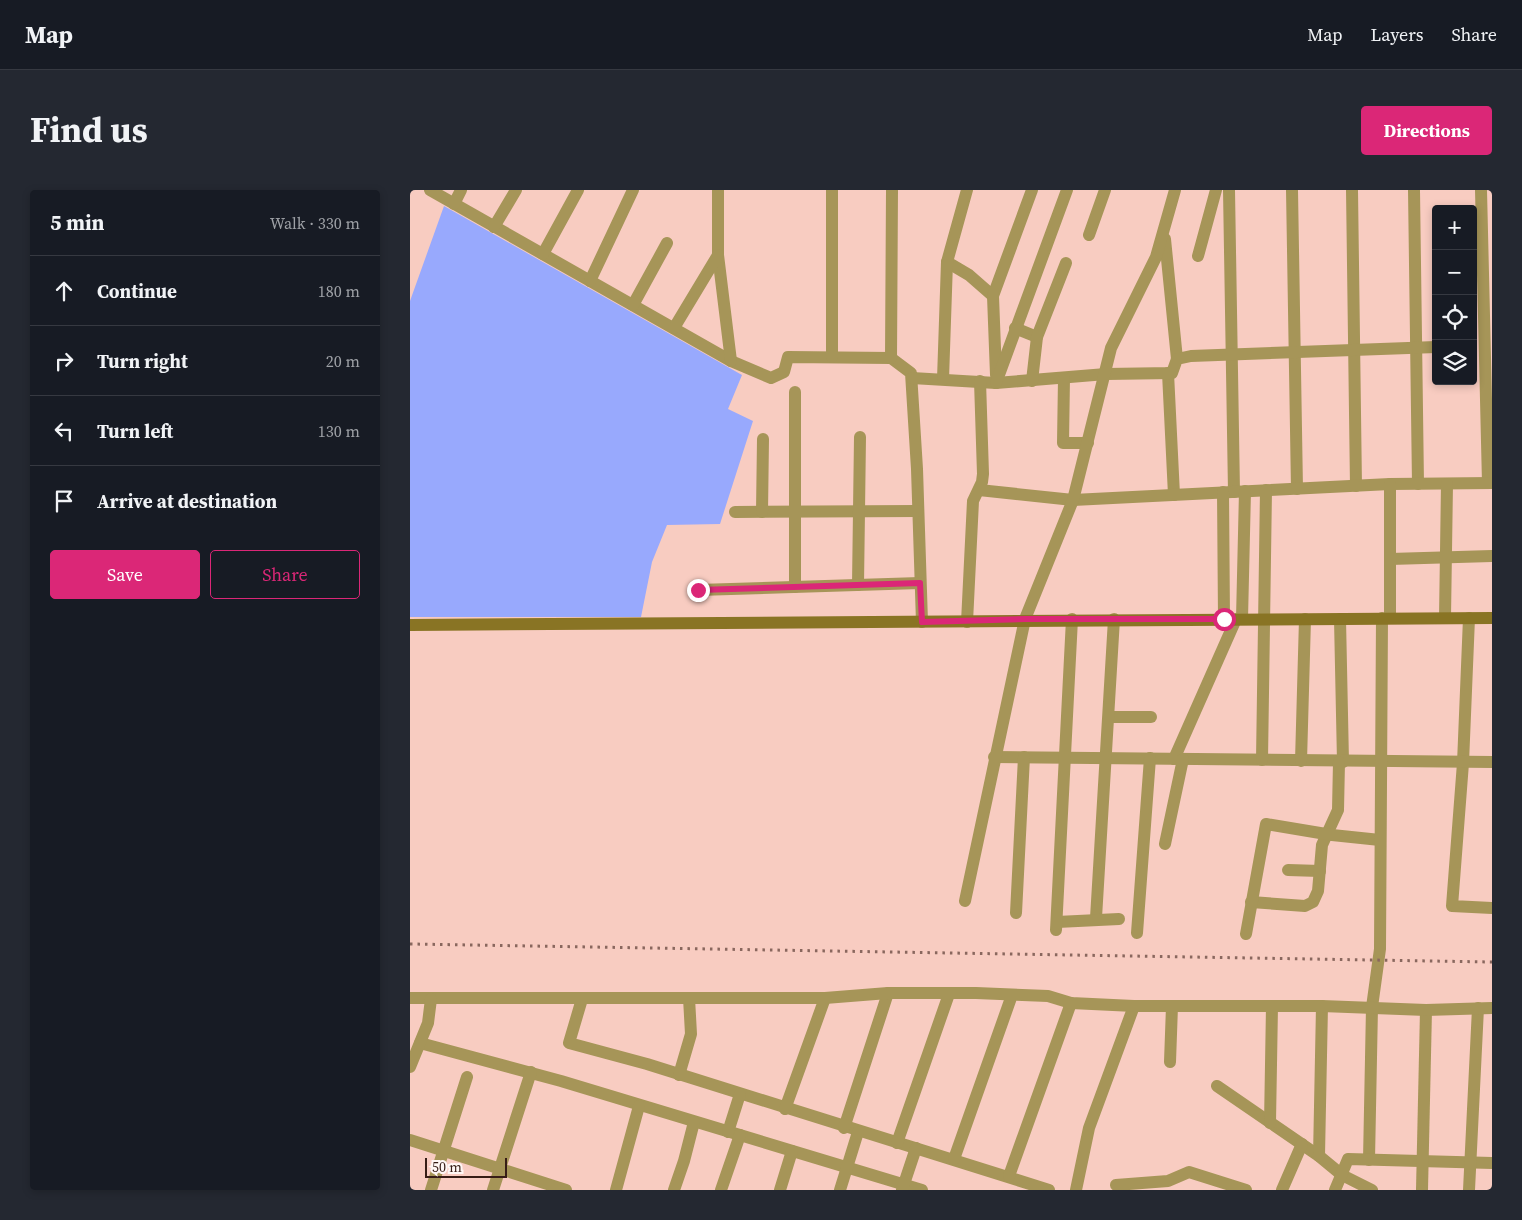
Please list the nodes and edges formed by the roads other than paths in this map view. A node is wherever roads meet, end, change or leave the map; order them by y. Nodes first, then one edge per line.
1 (430, 190) edge
2 (461, 190) edge
3 (516, 190) edge
4 (578, 190) edge
5 (633, 190) edge
6 (718, 190) edge
7 (832, 190) edge
8 (892, 190) edge
9 (967, 190) edge
10 (1032, 190) edge
11 (1067, 190) edge
12 (1105, 190) edge
13 (1174, 190) edge
14 (1216, 190) edge
15 (1229, 190) edge
16 (1292, 190) edge
17 (1352, 190) edge
18 (1414, 190) edge
19 (1480, 190) edge
20 (454, 204) junction
21 (494, 226) junction
22 (1164, 231) junction
23 (1089, 234) dead end
24 (666, 243) dead end
25 (544, 254) junction
26 (718, 256) junction
27 (1198, 256) dead end
28 (947, 262) junction
29 (1066, 262) dead end
30 (590, 281) junction
31 (993, 296) junction
32 (633, 305) junction
33 (674, 328) junction
34 (1015, 328) junction
35 (1037, 337) junction
36 (1483, 345) edge
37 (1414, 347) junction
38 (1432, 347) edge
39 (1354, 349) junction
40 (1295, 351) junction
41 (1232, 354) junction
42 (832, 357) junction
43 (891, 358) junction
44 (1177, 359) junction
45 (731, 361) junction
46 (1168, 373) junction
47 (1106, 374) junction
48 (912, 378) junction
49 (1064, 378) junction
50 (943, 379) junction
51 (980, 381) junction
52 (1032, 381) junction
53 (996, 383) junction
54 (795, 392) dead end
55 (860, 437) dead end
56 (763, 439) dead end
57 (1088, 443) junction
58 (1490, 483) edge
59 (1390, 484) junction
60 (1418, 484) junction
61 (1447, 484) junction
62 (1356, 486) junction
63 (1297, 489) junction
64 (979, 490) junction
65 (1266, 490) junction
66 (1234, 492) junction
67 (1174, 495) junction
68 (1074, 500) junction
69 (859, 511) junction
70 (918, 511) junction
71 (735, 512) dead end
72 (762, 512) junction
73 (795, 512) junction
74 (1492, 556) edge
75 (1445, 557) junction
76 (1390, 558) junction
77 (920, 583) junction
78 (858, 585) junction
79 (795, 587) junction
80 (698, 590) dead end
81 (1386, 618) junction
82 (1445, 618) junction
83 (1469, 618) junction
84 (1492, 618) edge
85 (1025, 619) junction
86 (1072, 619) junction
87 (1114, 619) junction
88 (1234, 619) junction
89 (1264, 619) junction
90 (1306, 619) junction
91 (1340, 619) junction
92 (922, 622) junction
93 (967, 622) junction
94 (410, 624) edge
95 (1152, 717) dead end
96 (1109, 718) junction
97 (994, 757) junction
98 (1024, 757) junction
99 (1065, 758) junction
100 (1107, 758) junction
101 (1150, 758) junction
102 (1178, 759) junction
103 (1262, 760) junction
104 (1301, 761) junction
105 (1341, 762) junction
106 (1381, 762) junction
107 (1492, 762) edge
108 (1463, 763) junction
109 (1328, 835) junction
110 (1380, 840) junction
111 (1165, 844) dead end
112 (1288, 870) dead end
113 (1320, 871) junction
114 (965, 901) dead end
115 (1251, 902) junction
116 (1492, 908) edge
117 (1016, 912) dead end
118 (1096, 918) junction
119 (1119, 919) dead end
120 (1137, 933) dead end
121 (1246, 934) dead end
122 (888, 993) junction
123 (949, 994) junction
124 (1012, 995) junction
125 (410, 998) edge
126 (689, 998) junction
127 (825, 998) junction
128 (431, 999) junction
129 (582, 999) junction
130 (1071, 1003) junction
131 (1134, 1006) junction
132 (1172, 1006) junction
133 (1272, 1006) junction
134 (1322, 1006) junction
135 (1372, 1007) junction
136 (1478, 1008) junction
137 (1492, 1008) edge
138 (1426, 1010) junction
139 (420, 1043) junction
140 (1170, 1062) dead end
141 (410, 1067) edge
142 (530, 1072) junction
143 (679, 1075) junction
144 (467, 1077) dead end
145 (1216, 1086) dead end
146 (740, 1094) junction
147 (640, 1106) junction
148 (784, 1108) junction
149 (694, 1122) junction
150 (1270, 1123) junction
151 (844, 1128) junction
152 (858, 1132) junction
153 (734, 1134) junction
154 (410, 1140) edge
155 (898, 1143) junction
156 (1302, 1144) junction
157 (916, 1148) junction
158 (443, 1151) junction
159 (792, 1151) junction
160 (1319, 1156) junction
161 (954, 1159) junction
162 (1369, 1160) junction
163 (1422, 1161) junction
164 (1470, 1162) junction
165 (1492, 1163) edge
166 (499, 1169) junction
167 (846, 1169) junction
168 (1342, 1175) junction
169 (1009, 1176) junction
170 (1116, 1185) dead end
171 (1023, 1186) edge
172 (903, 1187) edge
173 (559, 1189) edge
174 (431, 1190) edge
175 (493, 1190) edge
176 (616, 1190) edge
177 (674, 1190) edge
178 (721, 1190) edge
179 (780, 1190) edge
180 (840, 1190) edge
181 (922, 1190) edge
182 (1049, 1190) edge
183 (1076, 1190) edge
184 (1246, 1190) edge
185 (1282, 1190) edge
186 (1335, 1190) edge
187 (1372, 1190) edge
188 (1422, 1190) edge
189 (1469, 1190) edge

1 - 20 street
2 - 20 street
3 - 21 street
4 - 25 street
5 - 30 street
6 - 26 street
7 - 42 street
8 - 43 street
9 - 28 street
10 - 31 street
11 - 34 street
12 - 23 street
13 - 22 street
14 - 27 street
15 - 41 street
16 - 40 street
17 - 39 street
18 - 37 street
19 - 36 street
20 - 21 street
21 - 25 street
22 - 44 street
22 - 47 street
24 - 32 street
25 - 30 street
26 - 33 street
26 - 45 street
28 - 31 street
28 - 50 street
29 - 35 street
30 - 32 street
31 - 53 street
32 - 33 street
33 - 45 street
34 - 35 street
34 - 53 street
35 - 52 street
36 - 58 street
37 - 38 street
37 - 39 street
37 - 60 street
39 - 40 street
39 - 62 street
40 - 41 street
40 - 63 street
41 - 44 street
41 - 66 street
42 - 43 street
42 - 45 street
43 - 48 street
44 - 46 street
46 - 47 street
46 - 67 street
47 - 49 street
47 - 57 street
48 - 50 street
48 - 70 street
49 - 52 street
49 - 57 street
50 - 51 street
51 - 53 street
51 - 64 street
52 - 53 street
54 - 73 street
55 - 69 street
56 - 72 street
57 - 68 street
58 - 61 street
59 - 60 street
59 - 62 street
59 - 76 street
60 - 61 street
61 - 75 street
62 - 63 street
63 - 65 street
64 - 68 street
64 - 93 street
65 - 66 street
65 - 89 street
66 - 67 street
66 - 88 street
66 - 88 street
67 - 68 street
68 - 85 street
69 - 70 street
69 - 73 street
69 - 78 street
70 - 77 street
71 - 72 street
72 - 73 street
73 - 79 street
74 - 75 street
75 - 76 street
75 - 82 street
76 - 81 street
77 - 78 street
77 - 92 street
78 - 79 street
79 - 80 street
81 - 82 main road
81 - 91 main road
81 - 106 street
82 - 83 main road
83 - 84 main road
83 - 108 street
85 - 86 main road
85 - 93 main road
85 - 97 street
86 - 87 main road
86 - 99 street
87 - 88 main road
87 - 96 street
88 - 89 main road
88 - 102 street
89 - 90 main road
89 - 103 street
90 - 91 main road
90 - 104 street
91 - 105 street
92 - 93 main road
92 - 94 main road
95 - 96 street
96 - 100 street
97 - 98 street
97 - 114 street
98 - 99 street
98 - 117 street
99 - 100 street
99 - 118 street
100 - 101 street
100 - 118 street
101 - 102 street
101 - 120 street
102 - 103 street
102 - 111 street
103 - 104 street
104 - 105 street
105 - 106 street
105 - 109 street
106 - 108 street
106 - 110 street
107 - 108 street
108 - 116 street
109 - 110 street
109 - 113 street
109 - 115 street
110 - 135 street
112 - 113 street
113 - 115 street
115 - 121 street
118 - 119 street
122 - 123 street
122 - 127 street
122 - 151 street
123 - 124 street
123 - 155 street
124 - 130 street
124 - 161 street
125 - 128 street
126 - 127 street
126 - 129 street
126 - 143 street
127 - 148 street
128 - 129 street
128 - 139 street
129 - 143 street
130 - 131 street
130 - 169 street
131 - 132 street
131 - 183 street
132 - 133 street
132 - 140 street
133 - 134 street
133 - 150 street
134 - 135 street
134 - 160 street
135 - 138 street
135 - 162 street
136 - 137 street
136 - 138 street
136 - 164 street
138 - 163 street
139 - 141 street
139 - 142 street
142 - 147 street
142 - 166 street
143 - 146 street
144 - 158 street
145 - 150 street
146 - 148 street
146 - 153 street
147 - 149 street
147 - 176 street
148 - 151 street
149 - 153 street
149 - 177 street
150 - 156 street
151 - 152 street
152 - 155 street
152 - 167 street
153 - 159 street
153 - 178 street
154 - 158 street
155 - 157 street
156 - 160 street
156 - 185 street
157 - 161 street
157 - 172 street
158 - 166 street
158 - 174 street
159 - 167 street
159 - 179 street
160 - 168 street
161 - 169 street
162 - 163 street
162 - 168 street
163 - 164 street
163 - 188 street
164 - 165 street
164 - 189 street
166 - 173 street
166 - 175 street
167 - 172 street
167 - 180 street
168 - 186 street
168 - 187 street
169 - 171 street
170 - 184 street
171 - 182 street
172 - 181 street

